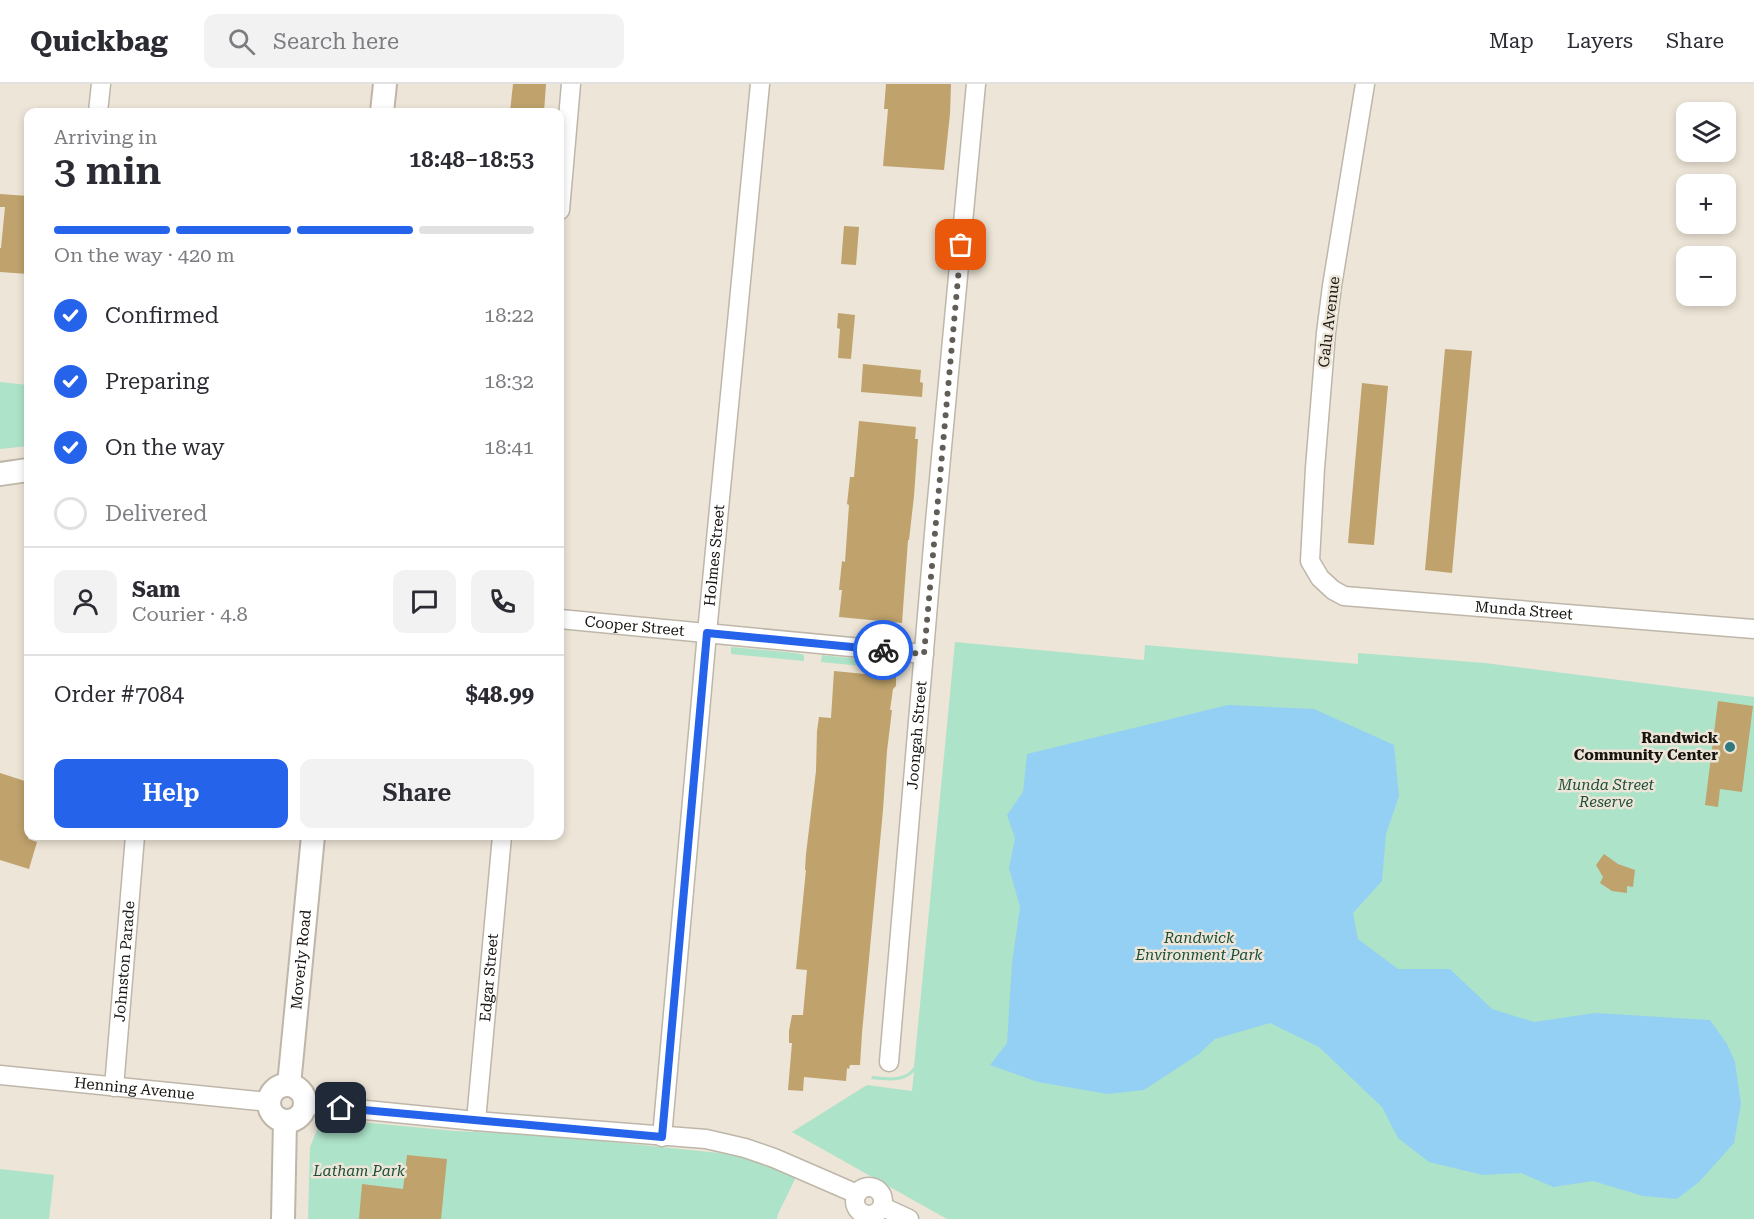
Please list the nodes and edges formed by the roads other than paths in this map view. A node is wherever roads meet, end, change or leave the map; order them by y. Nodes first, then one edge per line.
1 (101, 84) edge
2 (385, 84) edge
3 (571, 84) edge
4 (760, 84) edge
5 (976, 84) edge
6 (1365, 84) edge
7 (98, 108) edge
8 (382, 108) edge
9 (564, 164) edge
10 (24, 471) edge
11 (0, 474) edge
12 (1310, 561) joint
13 (564, 619) edge
14 (1754, 629) edge
15 (707, 633) junction
16 (924, 654) junction
17 (135, 840) edge
18 (313, 840) edge
19 (502, 840) edge
20 (889, 1062) dead end
21 (0, 1075) edge
22 (289, 1085) junction
23 (114, 1087) junction
24 (269, 1102) junction
25 (306, 1104) junction
26 (285, 1121) junction
27 (476, 1121) junction
28 (662, 1137) junction
29 (857, 1194) junction
30 (883, 1208) junction
31 (862, 1217) edge
32 (283, 1219) edge
33 (909, 1219) edge

1 - 7 street
2 - 8 street
3 - 9 street
4 - 15 street, Holmes Street
5 - 16 street, Joongah Street
6 - 12 street, Galu Avenue
10 - 11 street
12 - 14 street, Munda Street
13 - 15 street, Cooper Street
15 - 16 street, Cooper Street
15 - 28 street, Holmes Street
16 - 20 street, Joongah Street
17 - 23 street, Johnston Parade
18 - 22 street, Moverly Road
19 - 27 street, Edgar Street
21 - 23 street, Henning Avenue
22 - 24 street
22 - 25 street
23 - 24 street, Henning Avenue
24 - 26 street
25 - 26 street
25 - 27 street
26 - 32 street
27 - 28 street
28 - 29 street
29 - 30 street
29 - 31 street
30 - 31 street
30 - 33 street

